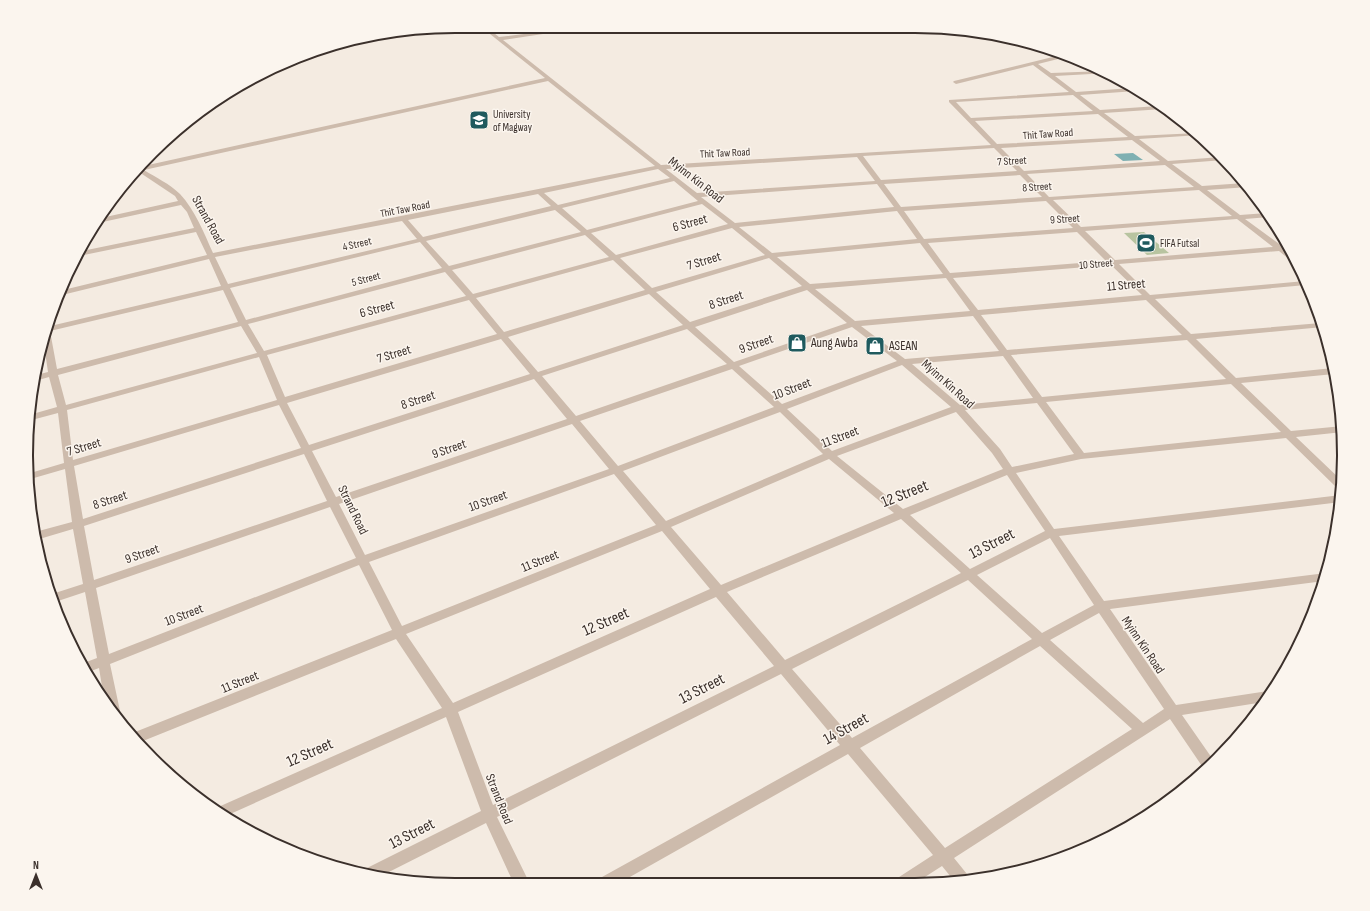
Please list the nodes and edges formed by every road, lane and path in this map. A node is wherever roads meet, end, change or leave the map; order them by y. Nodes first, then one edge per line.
1 (491, 33) edge
2 (541, 33) edge
3 (499, 39) junction
4 (1057, 58) edge
5 (1052, 59) junction
6 (1060, 59) edge
7 (1034, 63) junction
8 (1092, 73) edge
9 (1050, 75) junction
10 (549, 79) junction
11 (956, 82) dead end
12 (1127, 90) edge
13 (1074, 93) junction
14 (1155, 108) edge
15 (1099, 112) junction
16 (970, 120) junction
17 (1189, 135) edge
18 (1134, 138) junction
19 (997, 147) junction
20 (859, 155) junction
21 (1215, 159) edge
22 (1165, 162) junction
23 (149, 166) edge
24 (659, 167) junction
25 (143, 171) edge
26 (1022, 172) junction
27 (674, 179) junction
28 (880, 182) junction
29 (1239, 186) edge
30 (1200, 189) junction
31 (539, 192) junction
32 (694, 195) junction
33 (1047, 198) junction
34 (182, 202) junction
35 (702, 202) junction
36 (556, 208) junction
37 (898, 209) junction
38 (1262, 216) edge
39 (1238, 218) junction
40 (404, 219) junction
41 (105, 220) edge
42 (732, 225) junction
43 (198, 229) junction
44 (1080, 230) junction
45 (584, 233) junction
46 (421, 240) junction
47 (923, 241) junction
48 (1280, 249) junction
49 (1284, 252) edge
50 (85, 253) edge
51 (212, 256) junction
52 (768, 256) junction
53 (614, 257) junction
54 (1113, 262) junction
55 (446, 269) junction
56 (948, 276) junction
57 (1300, 284) edge
58 (226, 287) junction
59 (808, 287) junction
60 (650, 291) junction
61 (66, 292) edge
62 (472, 296) junction
63 (1149, 297) junction
64 (975, 313) junction
65 (243, 323) junction
66 (853, 324) junction
67 (1317, 325) edge
68 (689, 326) junction
69 (52, 328) edge
70 (502, 335) junction
71 (1189, 337) junction
72 (48, 343) edge
73 (1005, 353) junction
74 (262, 354) junction
75 (904, 362) junction
76 (733, 365) junction
77 (1329, 372) edge
78 (53, 373) junction
79 (40, 376) edge
80 (536, 376) junction
81 (1234, 381) junction
82 (1039, 400) junction
83 (282, 401) junction
84 (62, 408) junction
85 (781, 408) junction
86 (958, 408) junction
87 (35, 416) edge
88 (573, 420) junction
89 (1336, 430) edge
90 (1289, 434) junction
91 (307, 450) junction
92 (830, 455) junction
93 (1081, 456) junction
94 (69, 465) junction
95 (616, 470) junction
96 (1008, 471) junction
97 (34, 475) edge
98 (1336, 481) edge
99 (1334, 499) edge
100 (333, 502) junction
101 (902, 514) junction
102 (78, 524) junction
103 (664, 526) junction
104 (1051, 533) junction
105 (41, 535) edge
106 (362, 560) junction
107 (968, 575) junction
108 (1319, 578) edge
109 (89, 586) junction
110 (718, 591) junction
111 (57, 597) edge
112 (1101, 606) junction
113 (399, 633) junction
114 (1040, 639) junction
115 (103, 662) junction
116 (90, 667) edge
117 (783, 667) junction
118 (1261, 697) edge
119 (111, 700) edge
120 (450, 710) junction
121 (1172, 710) junction
122 (1142, 730) junction
123 (140, 736) edge
124 (850, 746) junction
125 (1206, 761) edge
126 (225, 810) edge
127 (489, 814) junction
128 (944, 857) junction
129 (377, 871) edge
130 (959, 875) edge
131 (519, 878) edge
132 (614, 878) edge
133 (911, 878) edge

1 - 3 street, Myinn Kin Road
2 - 3 street
3 - 10 street, Myinn Kin Road
4 - 5 street
5 - 6 street
5 - 7 street
7 - 9 street
7 - 11 street
8 - 9 street
9 - 13 street
10 - 23 street
10 - 24 street, Myinn Kin Road
12 - 13 street
13 - 15 street
13 - 16 street
14 - 15 street
15 - 16 street
15 - 18 street
16 - 19 street
17 - 18 street, Thit Taw Road
18 - 19 street, Thit Taw Road
18 - 22 street
19 - 20 street, Thit Taw Road
19 - 26 street
20 - 24 street, Thit Taw Road
20 - 28 street
21 - 22 street, 7 Street
22 - 26 street, 7 Street
22 - 30 street
24 - 27 street, Myinn Kin Road
24 - 31 street, Thit Taw Road
25 - 34 street, Strand Road
26 - 28 street, 7 Street
26 - 33 street
27 - 32 street, Myinn Kin Road
27 - 36 street, 4 Street
28 - 32 street, 7 Street
28 - 37 street
29 - 30 street, 8 Street
30 - 33 street, 8 Street
30 - 39 street
31 - 36 street
31 - 40 street, Thit Taw Road
32 - 35 street, Myinn Kin Road
33 - 37 street, 8 Street
33 - 44 street
34 - 41 street
34 - 43 street, Strand Road
35 - 42 street, Myinn Kin Road
35 - 45 street, 5 Street
36 - 45 street
36 - 46 street, 4 Street
37 - 42 street, 8 Street
37 - 47 street
38 - 39 street, 9 Street
39 - 44 street, 9 Street
39 - 48 street
40 - 46 street
40 - 51 street, Thit Taw Road
42 - 52 street, Myinn Kin Road
42 - 53 street, 6 Street
43 - 50 street
43 - 51 street, Strand Road
44 - 47 street, 9 Street
44 - 54 street
45 - 53 street
45 - 55 street, 5 Street
46 - 55 street
46 - 58 street, 4 Street
47 - 52 street, 9 Street
47 - 56 street
48 - 49 street
48 - 54 street, 10 Street
51 - 58 street, Strand Road
51 - 61 street, Thit Taw Road
52 - 59 street, Myinn Kin Road
52 - 60 street, 7 Street
53 - 60 street
53 - 62 street, 6 Street
54 - 56 street, 10 Street
54 - 63 street
55 - 62 street
55 - 65 street, 5 Street
56 - 59 street, 10 Street
56 - 64 street
57 - 63 street, 11 Street
58 - 65 street, Strand Road
58 - 69 street, 4 Street
59 - 66 street, Myinn Kin Road
59 - 68 street, 8 Street
60 - 68 street
60 - 70 street, 7 Street
62 - 70 street
62 - 74 street, 6 Street
63 - 64 street, 11 Street
63 - 71 street
64 - 66 street, 11 Street
64 - 73 street
65 - 74 street, Strand Road
65 - 78 street, 5 Street
66 - 75 street, Myinn Kin Road
66 - 76 street, 9 Street
67 - 71 street
68 - 76 street
68 - 80 street, 8 Street
70 - 80 street
70 - 83 street, 7 Street
71 - 73 street
71 - 81 street
72 - 78 street
73 - 75 street
73 - 82 street
74 - 83 street, Strand Road
74 - 84 street, 6 Street
75 - 85 street, 10 Street
75 - 86 street, Myinn Kin Road
76 - 85 street
76 - 88 street, 9 Street
77 - 81 street
78 - 79 street, 5 Street
78 - 84 street
80 - 88 street
80 - 91 street, 8 Street
81 - 82 street
81 - 90 street
82 - 86 street
82 - 93 street
83 - 91 street, Strand Road
83 - 94 street, 7 Street
84 - 87 street, 6 Street
84 - 94 street
85 - 92 street
85 - 95 street, 10 Street
86 - 92 street, 11 Street
86 - 96 street, Myinn Kin Road
88 - 95 street
88 - 100 street, 9 Street
89 - 90 street
90 - 93 street
90 - 98 street
91 - 100 street, Strand Road
91 - 102 street, 8 Street
92 - 101 street
92 - 103 street, 11 Street
93 - 96 street
94 - 97 street, 7 Street
94 - 102 street
95 - 103 street
95 - 106 street, 10 Street
96 - 101 street, 12 Street
96 - 104 street, Myinn Kin Road
99 - 104 street, 13 Street
100 - 106 street, Strand Road
100 - 109 street, 9 Street
101 - 107 street
101 - 110 street, 12 Street
102 - 105 street, 8 Street
102 - 109 street
103 - 110 street
103 - 113 street, 11 Street
104 - 107 street, 13 Street
104 - 112 street, Myinn Kin Road
106 - 113 street, Strand Road
106 - 115 street, 10 Street
107 - 114 street
107 - 117 street, 13 Street
108 - 112 street
109 - 111 street, 9 Street
109 - 115 street
110 - 117 street
110 - 120 street, 12 Street
112 - 114 street, 14 Street
112 - 121 street, Myinn Kin Road
113 - 120 street, Strand Road
113 - 123 street, 11 Street
114 - 122 street
114 - 124 street, 14 Street
115 - 116 street, 10 Street
115 - 119 street
117 - 124 street
117 - 127 street, 13 Street
118 - 121 street
120 - 126 street, 12 Street
120 - 127 street, Strand Road
121 - 122 street
121 - 125 street, Myinn Kin Road
122 - 128 street
124 - 128 street
124 - 132 street, 14 Street
127 - 129 street, 13 Street
127 - 131 street, Strand Road
128 - 130 street
128 - 133 street

